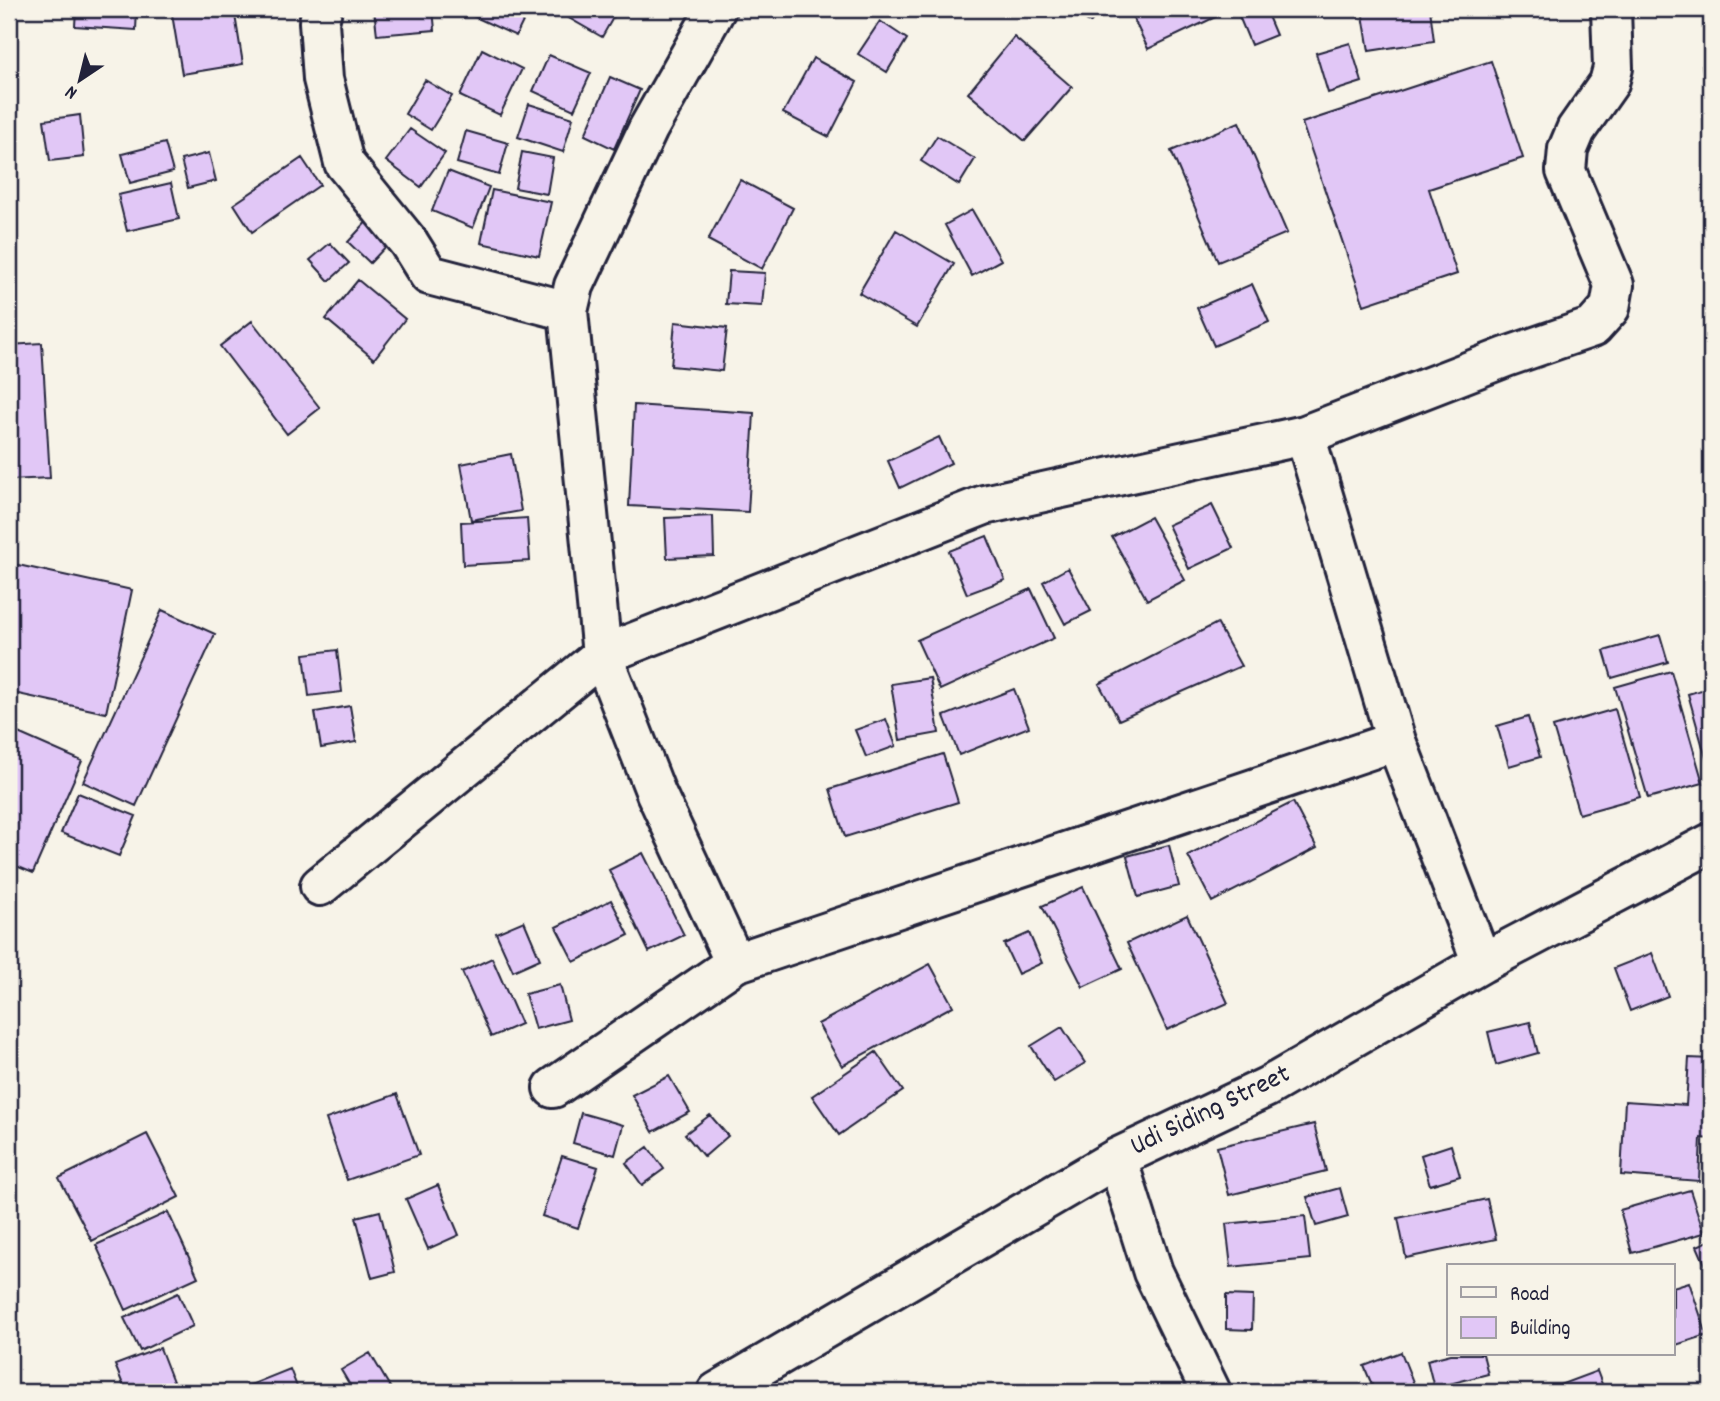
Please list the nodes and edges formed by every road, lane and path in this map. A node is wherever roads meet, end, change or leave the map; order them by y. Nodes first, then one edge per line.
1 (322, 9) edge
2 (716, 9) edge
3 (1611, 9) edge
4 (568, 311) junction
5 (1305, 436) junction
6 (602, 654) junction
7 (1396, 741) junction
8 (1711, 843) edge
9 (320, 886) dead end
10 (735, 963) junction
11 (1482, 963) junction
12 (553, 1088) dead end
13 (1117, 1158) junction
14 (717, 1392) edge
15 (1211, 1392) edge

1 - 4 street
2 - 4 street
3 - 5 street
4 - 6 street
5 - 6 street
5 - 7 street
6 - 9 street
6 - 10 street
7 - 10 street
7 - 11 street
8 - 11 street, Udi Siding Street
10 - 12 street
11 - 13 street, Udi Siding Street
13 - 14 street, Udi Siding Street
13 - 15 street

